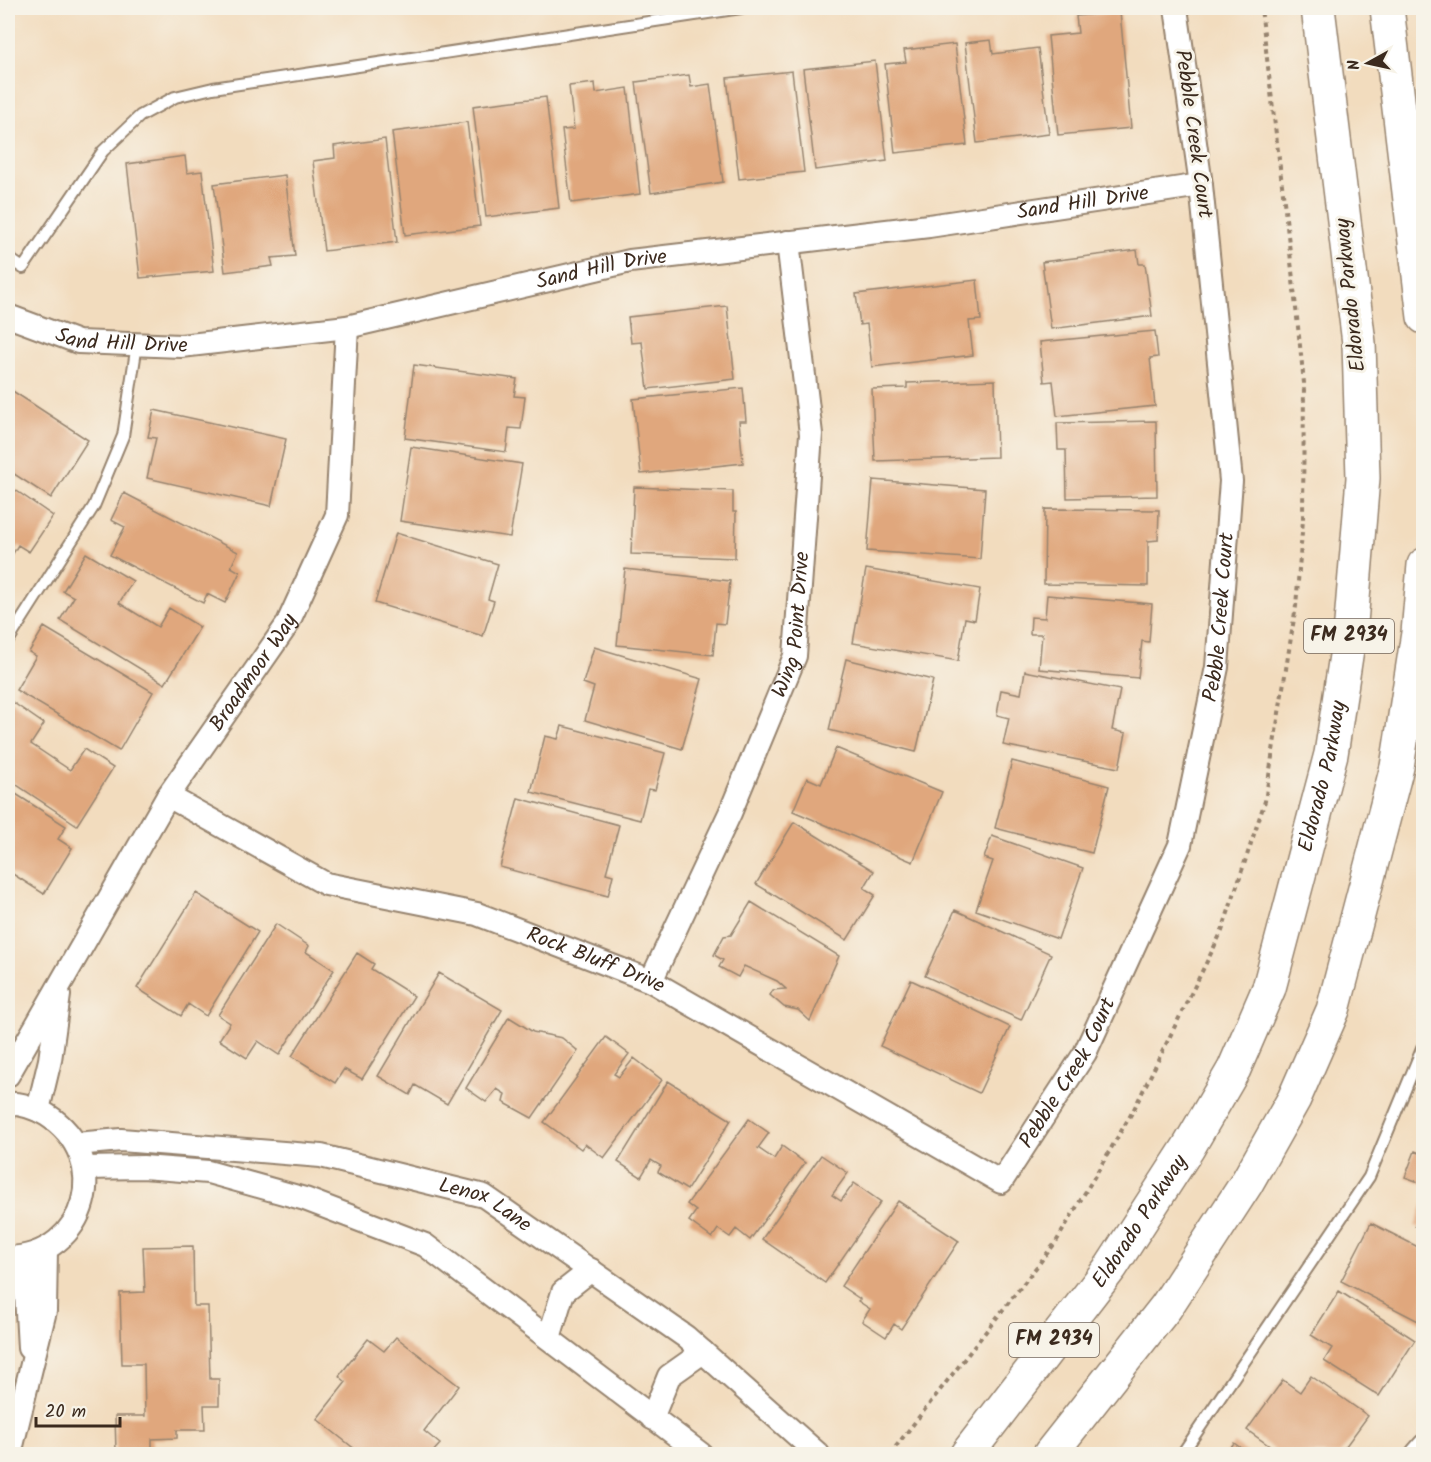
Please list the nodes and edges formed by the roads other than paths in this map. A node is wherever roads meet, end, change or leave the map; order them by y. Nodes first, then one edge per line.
1 (741, 8) edge
2 (1176, 8) edge
3 (1318, 8) edge
4 (1387, 8) edge
5 (1200, 184) junction
6 (788, 243) junction
7 (8, 258) edge
8 (8, 316) edge
9 (1424, 317) edge
10 (347, 327) junction
11 (137, 344) junction
12 (1424, 565) edge
13 (8, 641) edge
14 (168, 796) junction
15 (651, 981) junction
16 (61, 982) junction
17 (1424, 1044) edge
18 (8, 1075) edge
19 (8, 1104) edge
20 (38, 1110) junction
21 (76, 1144) junction
22 (85, 1168) junction
23 (1001, 1182) joint
24 (46, 1249) junction
25 (16, 1258) edge
26 (591, 1270) junction
27 (549, 1338) junction
28 (704, 1352) junction
29 (30, 1374) junction
30 (652, 1418) junction
31 (1424, 1446) edge
32 (10, 1455) edge
33 (700, 1455) edge
34 (818, 1455) edge
35 (968, 1455) edge
36 (1050, 1455) edge
37 (1182, 1455) edge
38 (1417, 1455) edge

1 - 7 lane
2 - 5 street, Pebble Creek Court
3 - 35 main road, Eldorado Parkway / FM 2934
4 - 9 main road
5 - 6 street, Sand Hill Drive
5 - 23 street, Pebble Creek Court
6 - 10 street, Sand Hill Drive
6 - 15 street, Wing Point Drive
8 - 11 street, Sand Hill Drive
10 - 11 street, Sand Hill Drive
10 - 14 street, Broadmoor Way
11 - 13 lane
12 - 36 main road, FM 2934
14 - 15 street, Rock Bluff Drive
14 - 16 street, Broadmoor Way
15 - 23 street, Rock Bluff Drive
16 - 18 street, Broadmoor Way
16 - 20 street, Broadmoor Way
17 - 37 lane
19 - 20 street
20 - 21 street
21 - 22 street
21 - 26 street, Lenox Lane
22 - 24 street
22 - 27 street
24 - 25 street
24 - 29 street
25 - 29 street
26 - 27 street
26 - 28 street, Lenox Lane
27 - 30 street
28 - 30 street
28 - 34 street, Lenox Lane
29 - 32 street
30 - 33 street
31 - 38 street

